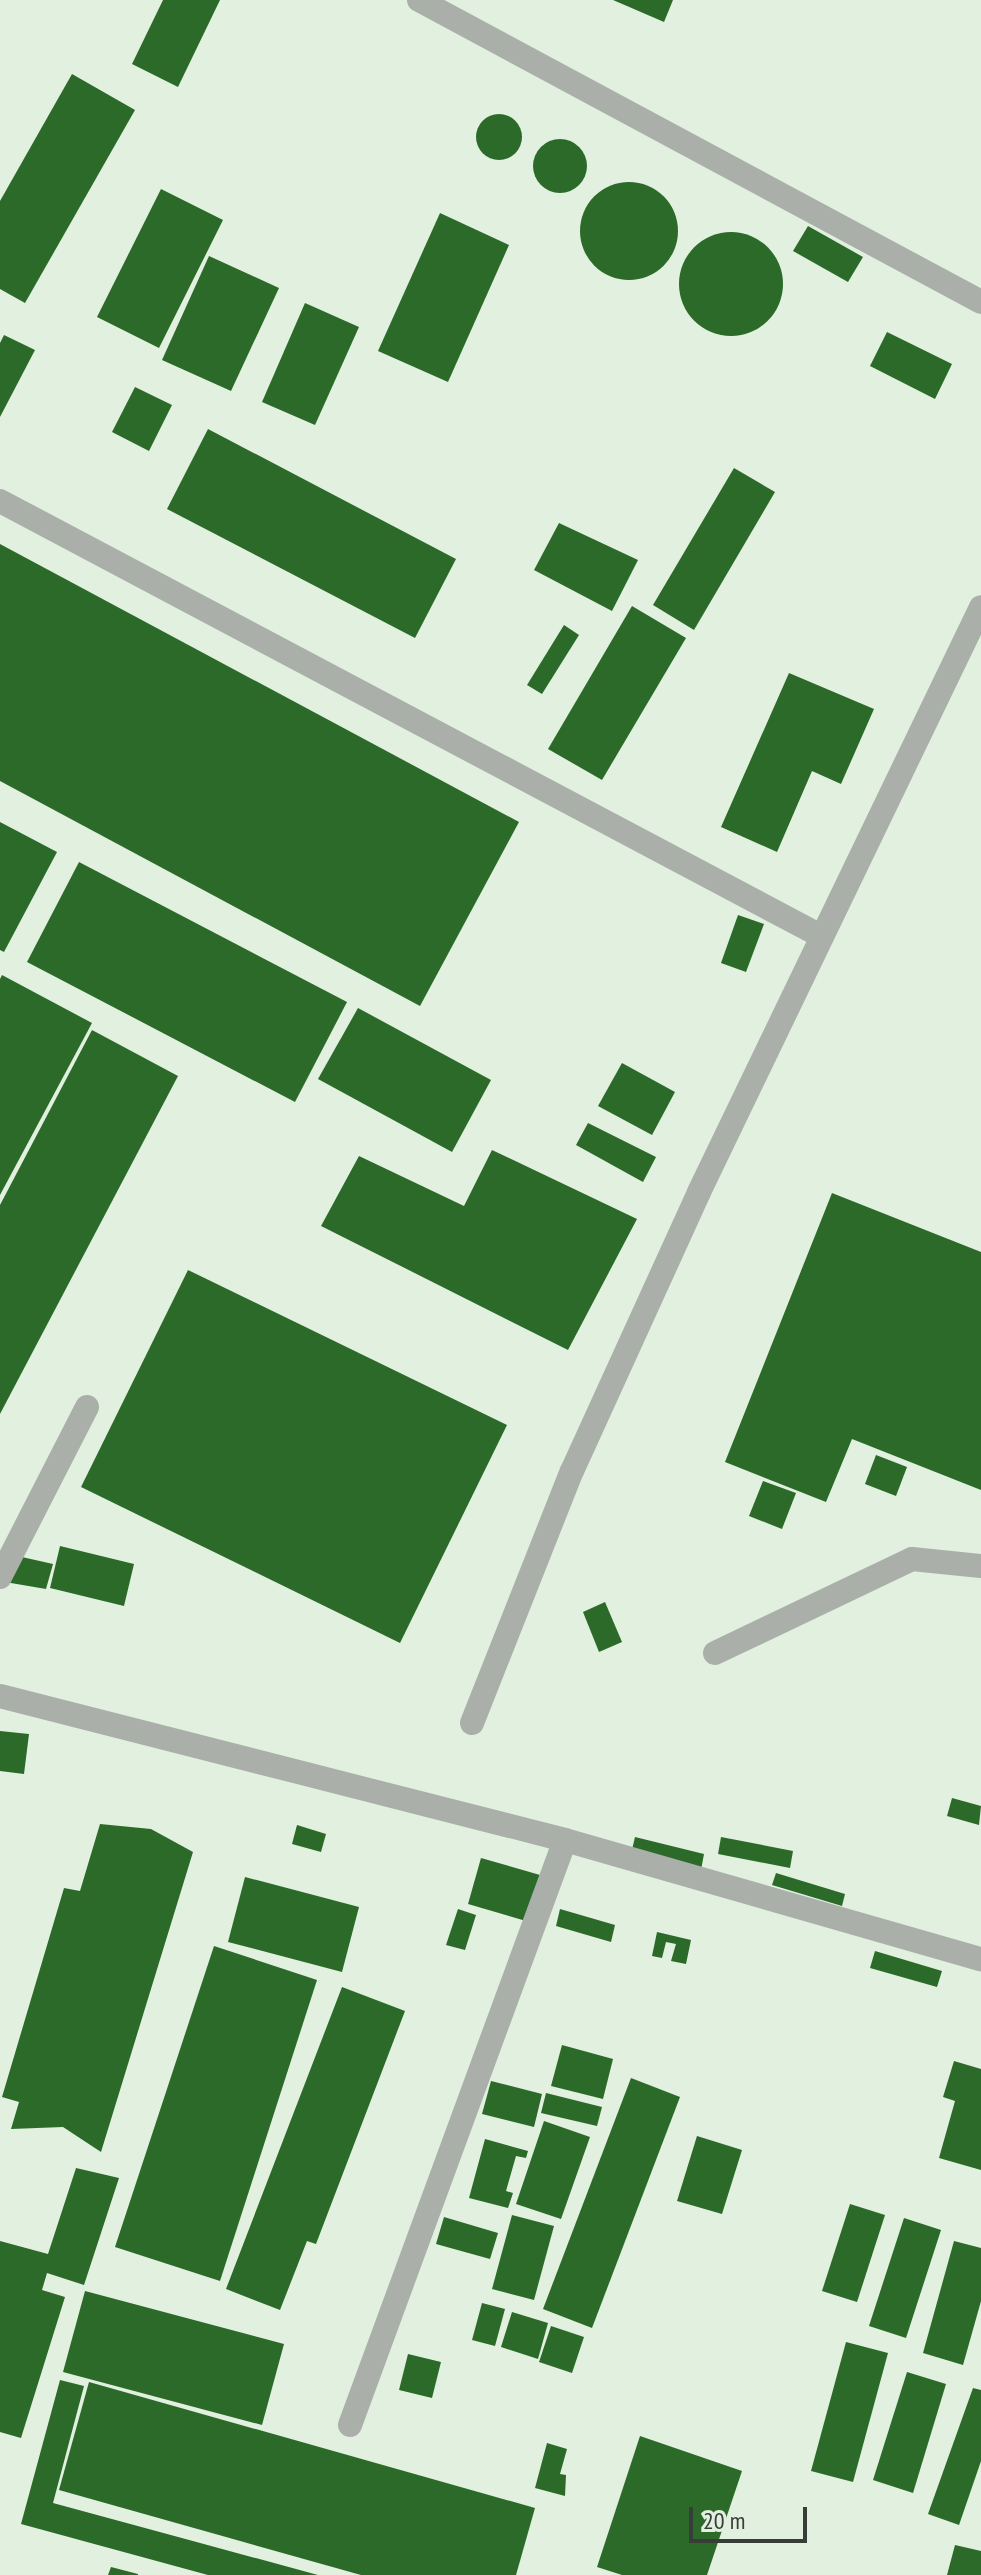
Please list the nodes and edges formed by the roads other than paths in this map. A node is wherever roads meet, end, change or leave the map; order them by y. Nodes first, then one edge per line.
1 (419, 0) edge
2 (981, 302) edge
3 (0, 501) edge
4 (981, 607) edge
5 (821, 936) junction
6 (87, 1407) dead end
7 (981, 1566) edge
8 (0, 1577) edge
9 (715, 1653) dead end
10 (0, 1696) edge
11 (472, 1723) dead end
12 (565, 1840) junction
13 (981, 1959) edge
14 (350, 2425) dead end

1 - 2 street
3 - 5 street
4 - 5 street
5 - 11 street
6 - 8 street
7 - 9 street
10 - 12 street
12 - 13 street
12 - 14 street

